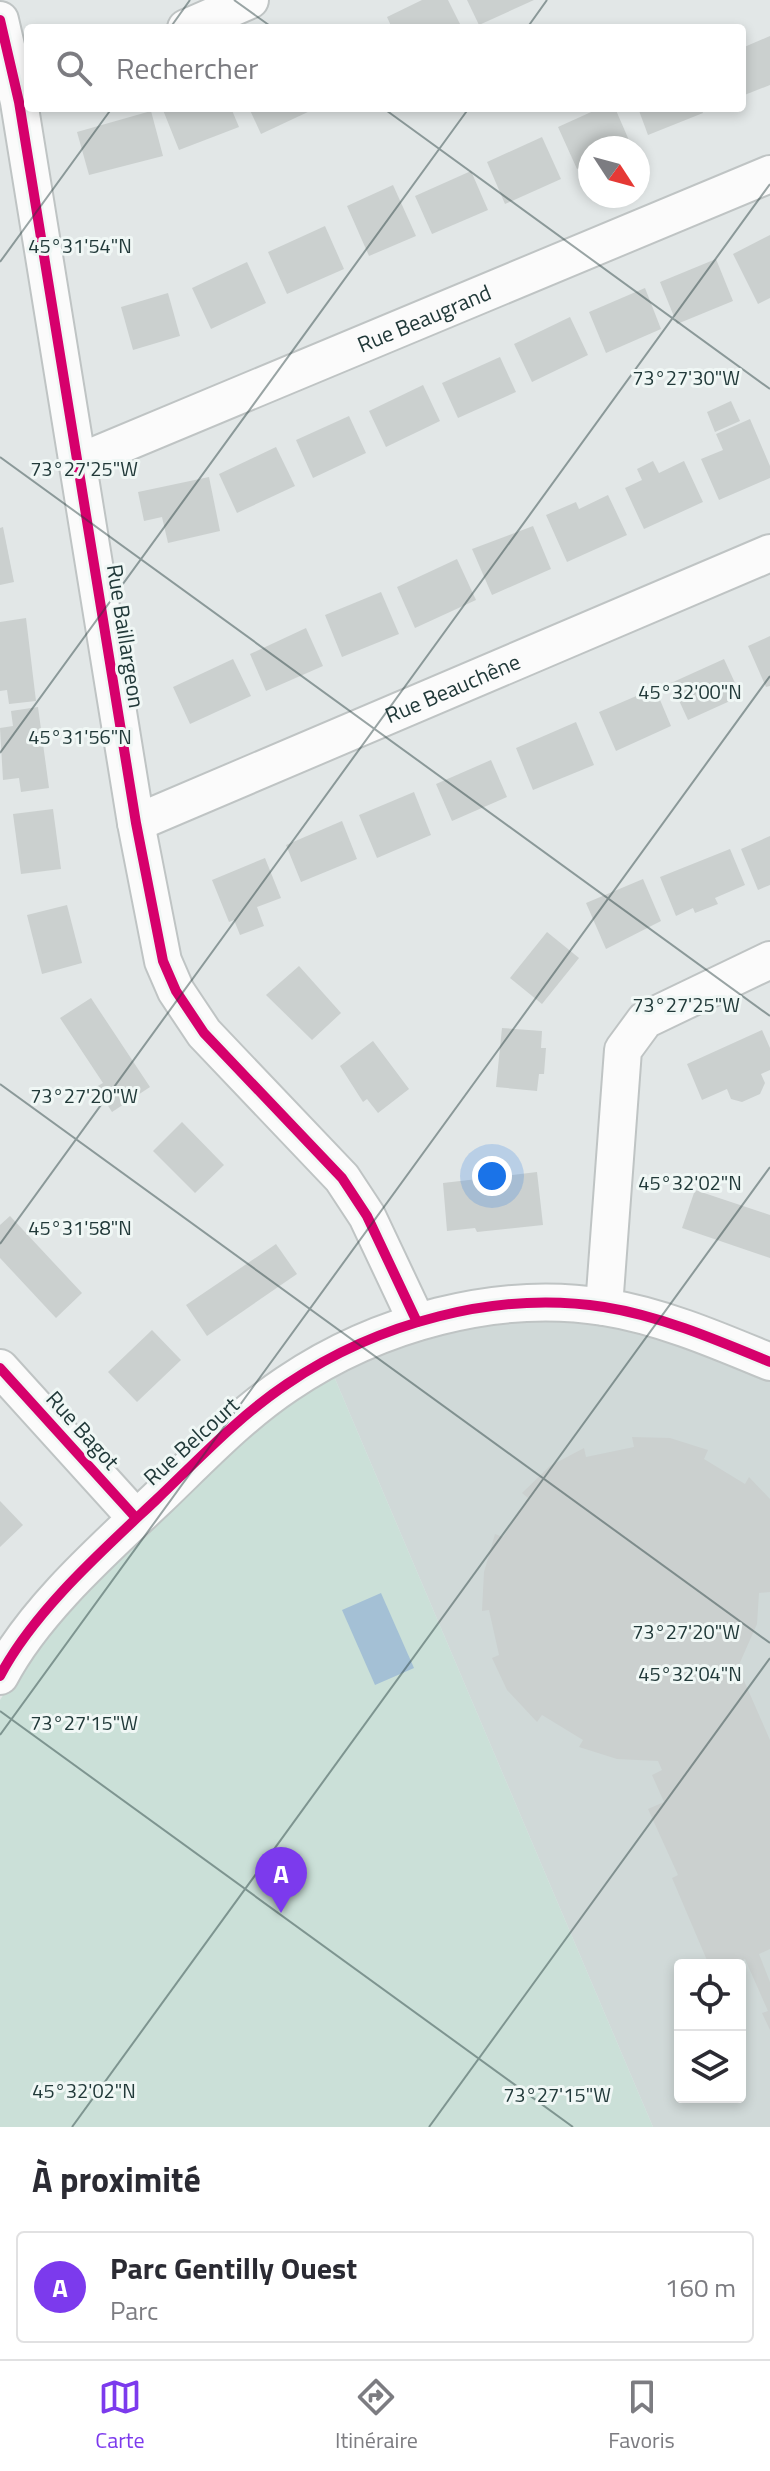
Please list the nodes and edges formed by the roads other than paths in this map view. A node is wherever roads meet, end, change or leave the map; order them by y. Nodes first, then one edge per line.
1 (250, 0) edge
2 (0, 20) edge
3 (195, 24) edge
4 (23, 100) edge
5 (25, 112) edge
6 (770, 174) edge
7 (77, 463) junction
8 (770, 553) edge
9 (136, 823) junction
10 (769, 961) edge
11 (604, 1307) junction
12 (417, 1322) junction
13 (770, 1362) edge
14 (0, 1368) edge
15 (136, 1518) junction
16 (0, 1676) edge

1 - 3 street
2 - 4 street, Rue Baillargeon
5 - 7 street, Rue Baillargeon
6 - 7 street, Rue Beaugrand
7 - 9 street, Rue Baillargeon
8 - 9 street, Rue Beauchêne
9 - 12 street, Rue Baillargeon
10 - 11 street
11 - 12 street, Rue Belcourt
11 - 13 street, Rue Belcourt
12 - 15 street, Rue Belcourt
14 - 15 street, Rue Bagot
15 - 16 street, Rue Belcourt

